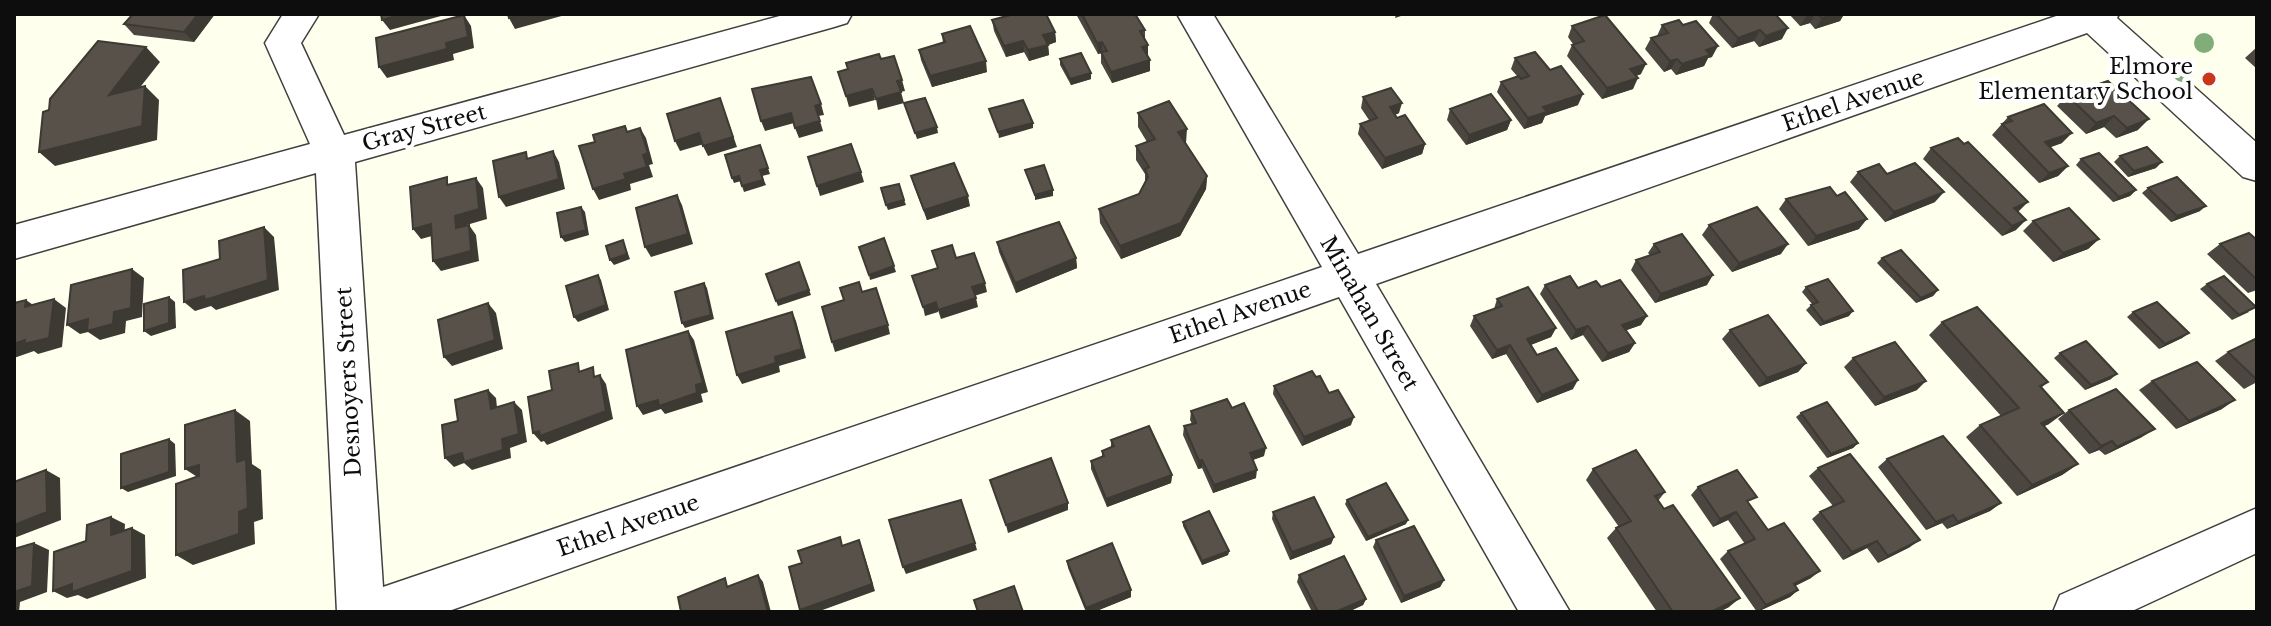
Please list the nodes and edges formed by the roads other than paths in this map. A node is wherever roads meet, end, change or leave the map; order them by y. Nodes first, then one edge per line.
1 (301, 14) edge
2 (834, 14) edge
3 (1195, 14) edge
4 (2094, 15) edge
5 (333, 152) junction
6 (2257, 166) edge
7 (14, 242) edge
8 (1348, 275) junction
9 (2257, 530) edge
10 (361, 612) edge
11 (380, 612) edge
12 (1546, 612) edge
13 (2077, 612) edge

1 - 5 street
2 - 5 street, Gray Street
3 - 8 street, Minahan Street
4 - 6 street
4 - 8 street, Ethel Avenue
5 - 7 street, Gray Street
5 - 10 street, Desnoyers Street
8 - 11 street, Ethel Avenue
8 - 12 street, Minahan Street
9 - 13 street

